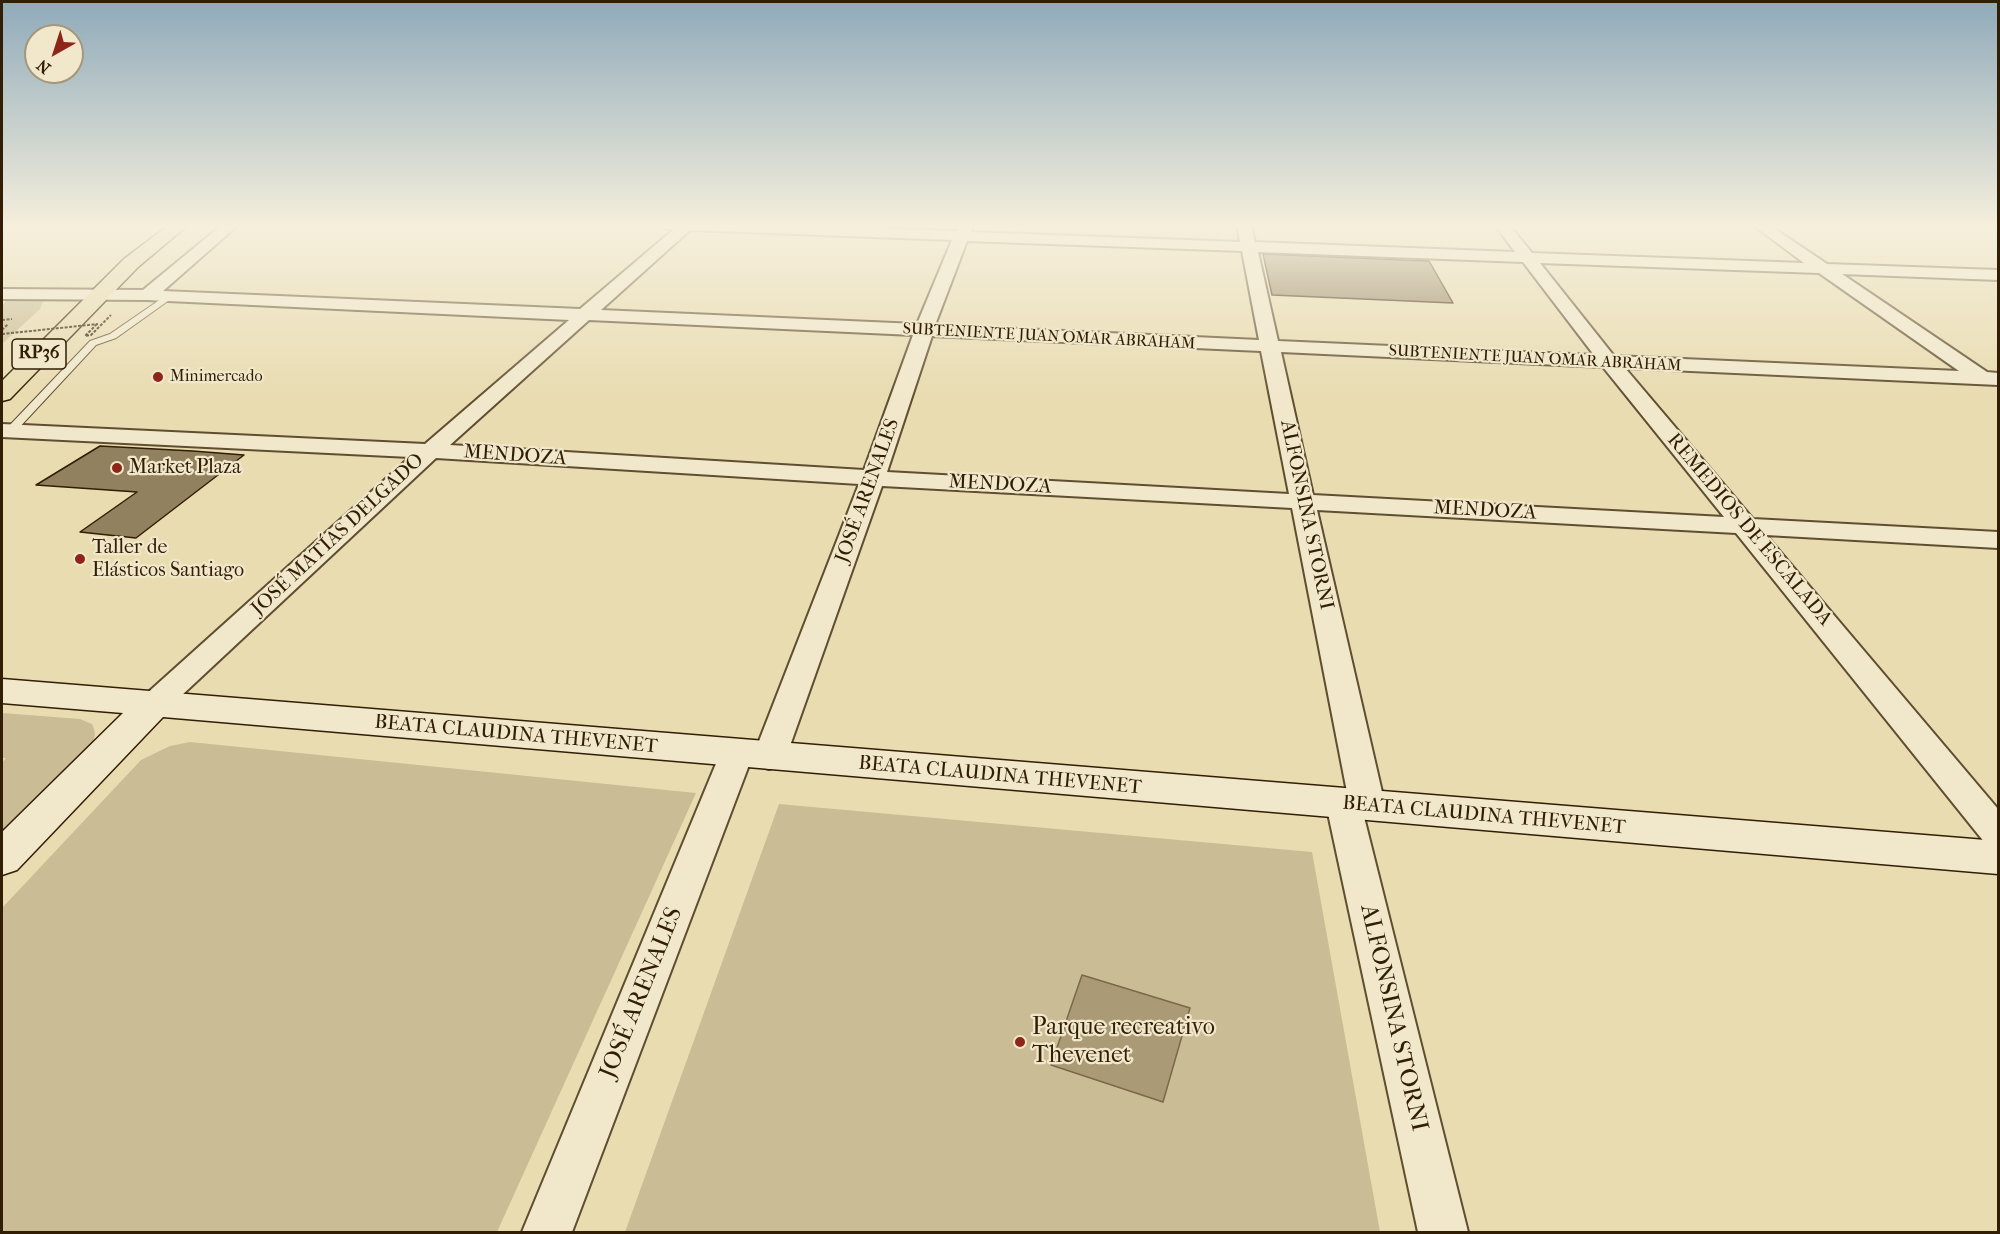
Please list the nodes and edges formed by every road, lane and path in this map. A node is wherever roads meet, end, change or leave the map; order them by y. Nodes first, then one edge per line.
1 (82, 283) edge
2 (112, 283) edge
3 (162, 283) edge
4 (620, 283) edge
5 (943, 283) edge
6 (1256, 283) edge
7 (1548, 283) edge
8 (1843, 283) edge
9 (2, 294) edge
10 (100, 294) junction
11 (69, 295) junction
12 (147, 295) junction
13 (171, 296) junction
14 (52, 312) dead end
15 (584, 314) junction
16 (111, 315) dead end
17 (2, 320) edge
18 (3, 325) edge
19 (2, 330) edge
20 (924, 331) junction
21 (2, 334) edge
22 (1269, 347) junction
23 (1610, 363) junction
24 (1990, 379) edge
25 (1998, 390) edge
26 (2, 394) edge
27 (7, 429) edge
28 (430, 451) junction
29 (873, 478) junction
30 (1305, 502) junction
31 (1747, 526) junction
32 (1998, 540) edge
33 (2, 691) edge
34 (155, 703) junction
35 (753, 755) junction
36 (1355, 805) junction
37 (1998, 833) edge
38 (2, 858) edge
39 (1998, 858) edge
40 (547, 1233) edge
41 (1443, 1233) edge

1 - 11 main road, RP36
2 - 10 main road, RP36
3 - 12 street
4 - 15 street, JOSÉ MATÍAS DELGADO
5 - 20 street, JOSÉ ARENALES
6 - 22 street, ALFONSINA STORNI
7 - 23 street, REMEDIOS DE ESCALADA
8 - 24 street
9 - 11 street, SUBTENIENTE JUAN OMAR ABRAHAM
10 - 11 street, SUBTENIENTE JUAN OMAR ABRAHAM
10 - 12 street, SUBTENIENTE JUAN OMAR ABRAHAM
10 - 26 main road, RP36
11 - 14 main road, RP36
12 - 13 street, SUBTENIENTE JUAN OMAR ABRAHAM
13 - 15 street, SUBTENIENTE JUAN OMAR ABRAHAM
13 - 27 lane
15 - 20 street, SUBTENIENTE JUAN OMAR ABRAHAM
15 - 28 street, JOSÉ MATÍAS DELGADO
16 - 21 path, bridge
17 - 18 path
18 - 19 path
20 - 22 street, SUBTENIENTE JUAN OMAR ABRAHAM
20 - 29 street, JOSÉ ARENALES
22 - 23 street, SUBTENIENTE JUAN OMAR ABRAHAM
22 - 30 street, ALFONSINA STORNI
23 - 24 street, SUBTENIENTE JUAN OMAR ABRAHAM
23 - 31 street, REMEDIOS DE ESCALADA
24 - 25 street
27 - 28 street, MENDOZA
28 - 29 street, MENDOZA
28 - 34 street, JOSÉ MATÍAS DELGADO
29 - 30 street, MENDOZA
29 - 35 street, JOSÉ ARENALES
30 - 31 street, MENDOZA
30 - 36 street, ALFONSINA STORNI
31 - 32 street, MENDOZA
31 - 37 street, REMEDIOS DE ESCALADA
33 - 34 main road, BEATA CLAUDINA THEVENET
34 - 35 main road, BEATA CLAUDINA THEVENET
34 - 38 main road, JOSÉ MATÍAS DELGADO
35 - 36 main road, BEATA CLAUDINA THEVENET
35 - 40 street, JOSÉ ARENALES
36 - 39 main road, BEATA CLAUDINA THEVENET
36 - 41 street, ALFONSINA STORNI

